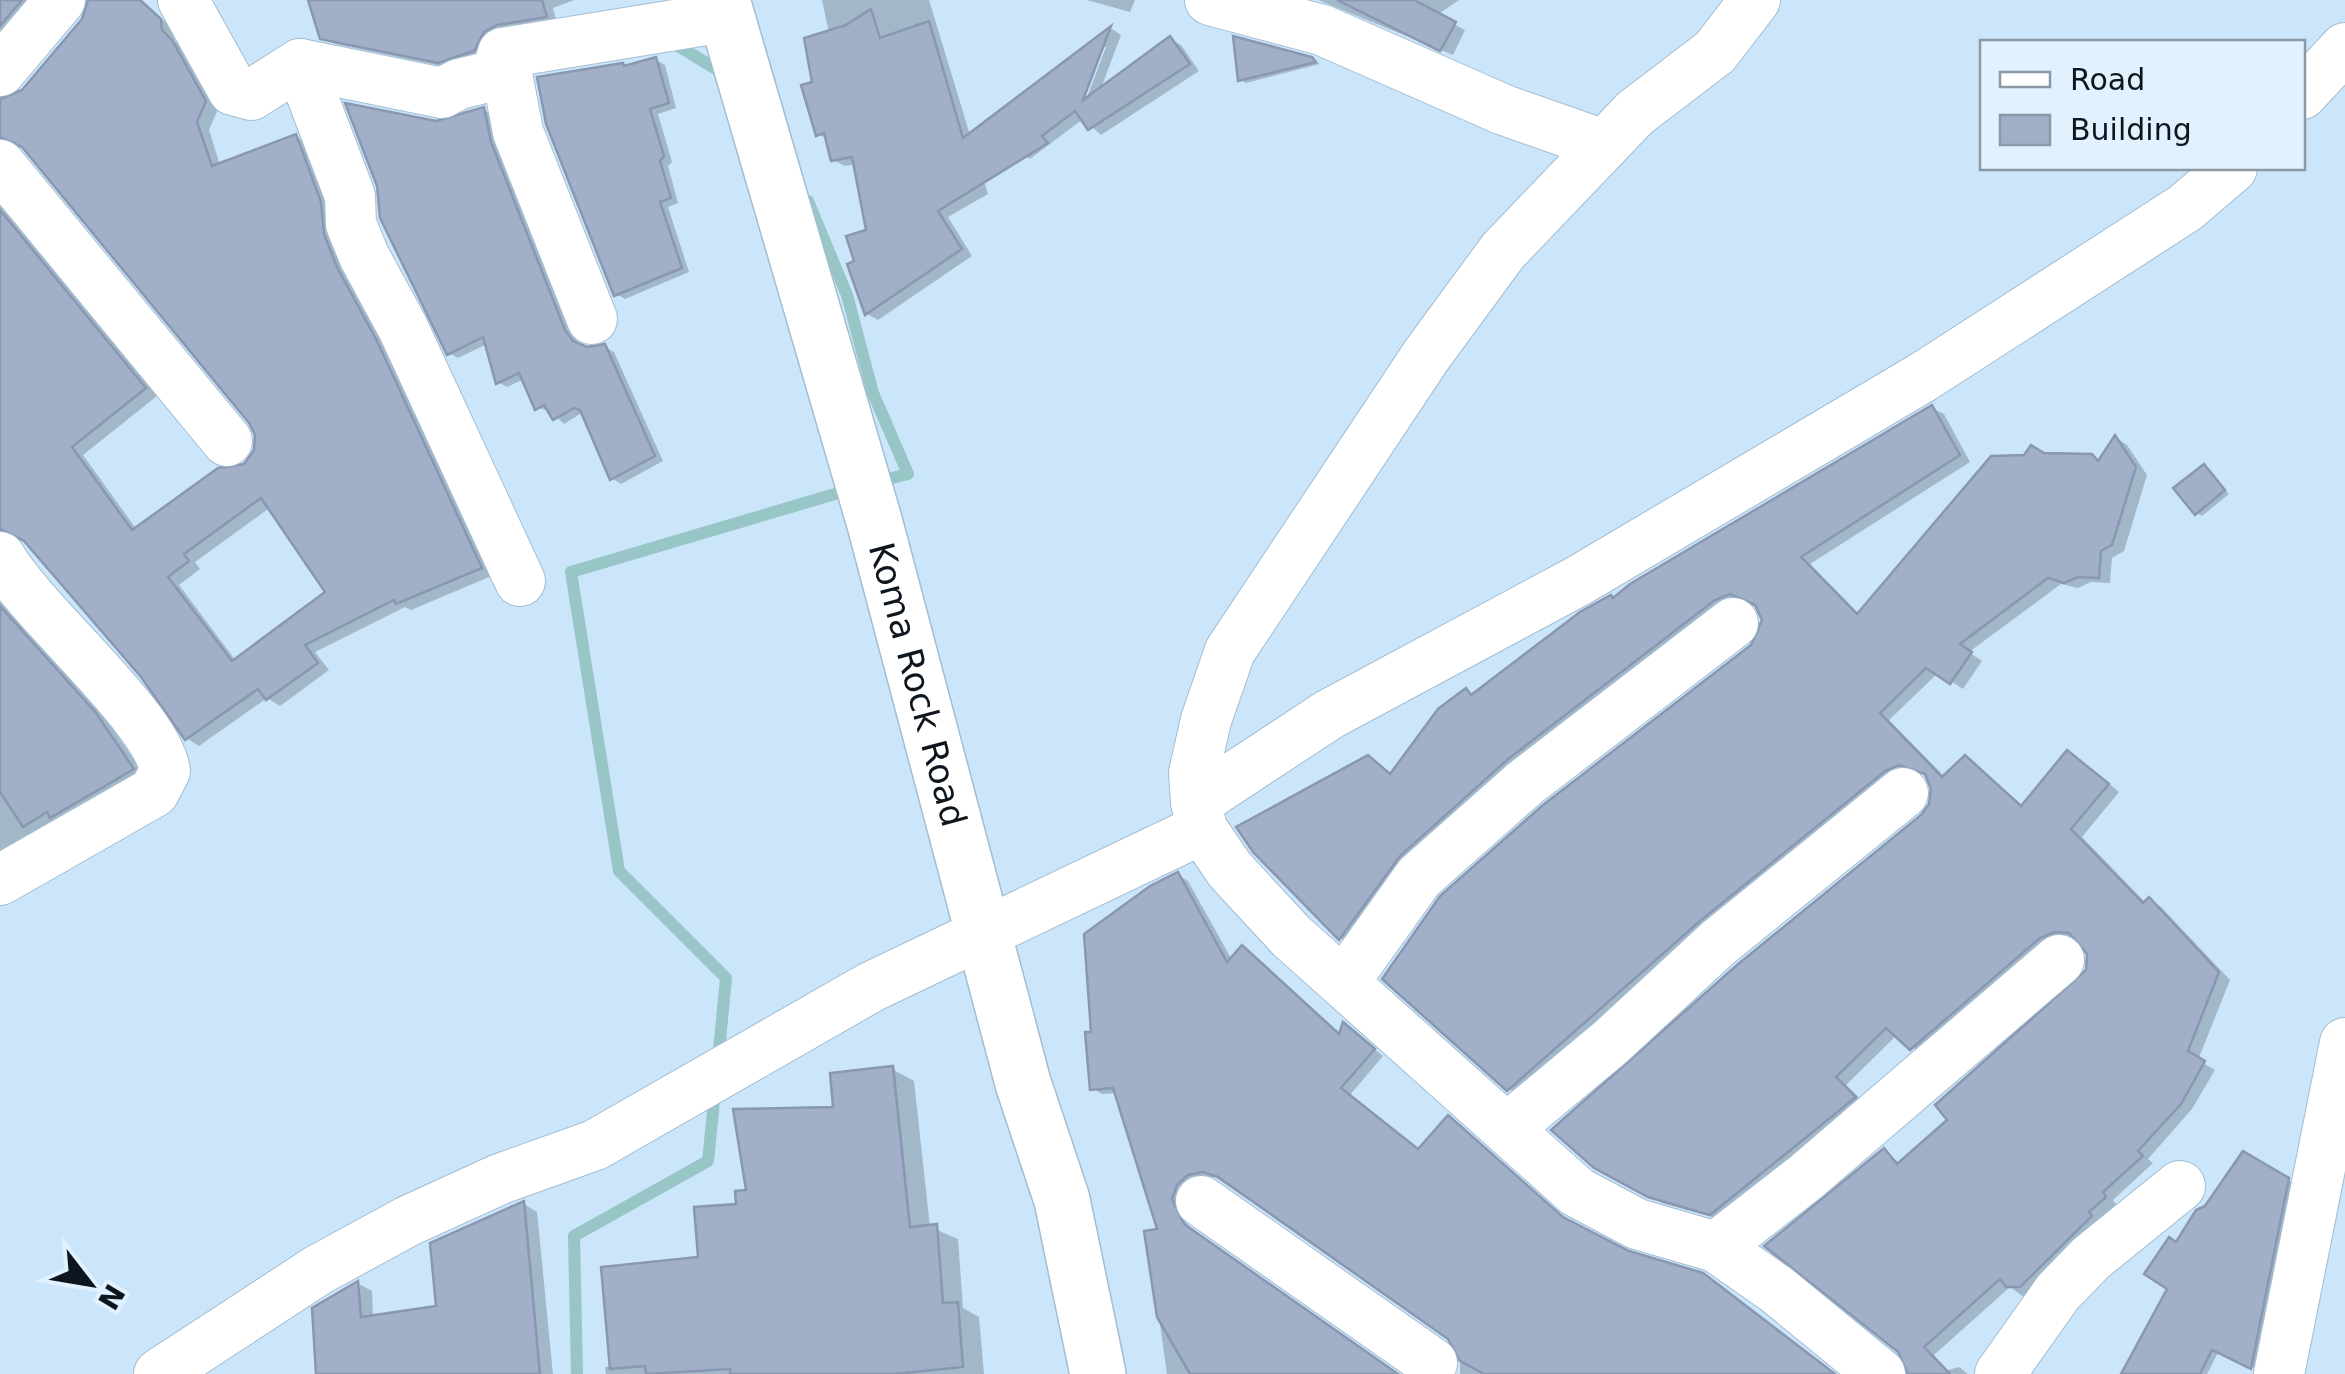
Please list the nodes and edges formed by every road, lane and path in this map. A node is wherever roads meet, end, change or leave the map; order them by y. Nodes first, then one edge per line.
1 (60, 0) edge
2 (183, 0) edge
3 (1210, 0) edge
4 (1755, 0) edge
5 (723, 8) edge
6 (2345, 48) edge
7 (503, 53) junction
8 (300, 64) junction
9 (0, 70) edge
10 (2305, 91) edge
11 (1604, 144) junction
12 (0, 166) edge
13 (2230, 170) edge
14 (592, 320) dead end
15 (227, 441) dead end
16 (0, 557) edge
17 (520, 581) dead end
18 (1733, 624) dead end
19 (1903, 792) dead end
20 (1199, 816) junction
21 (0, 880) edge
22 (982, 932) junction
23 (2059, 960) dead end
24 (1344, 982) junction
25 (2345, 1044) edge
26 (1509, 1127) junction
27 (2180, 1186) dead end
28 (1200, 1202) dead end
29 (1716, 1247) junction
30 (1435, 1370) edge
31 (159, 1374) edge
32 (1098, 1374) edge
33 (1880, 1374) edge
34 (2000, 1374) edge
35 (2279, 1374) edge

1 - 9 street
2 - 8 street
3 - 11 street
4 - 11 street
5 - 7 street
5 - 22 main road, Koma Rock Road
6 - 10 street
7 - 8 street
7 - 14 street
8 - 17 street
11 - 20 street
12 - 15 street
13 - 20 street
16 - 21 street
18 - 24 street
19 - 26 street
20 - 22 street
20 - 24 street
22 - 31 street
22 - 32 main road, Koma Rock Road
23 - 29 street
24 - 26 street
25 - 35 street
26 - 29 street
27 - 34 street
28 - 30 street
29 - 33 street

